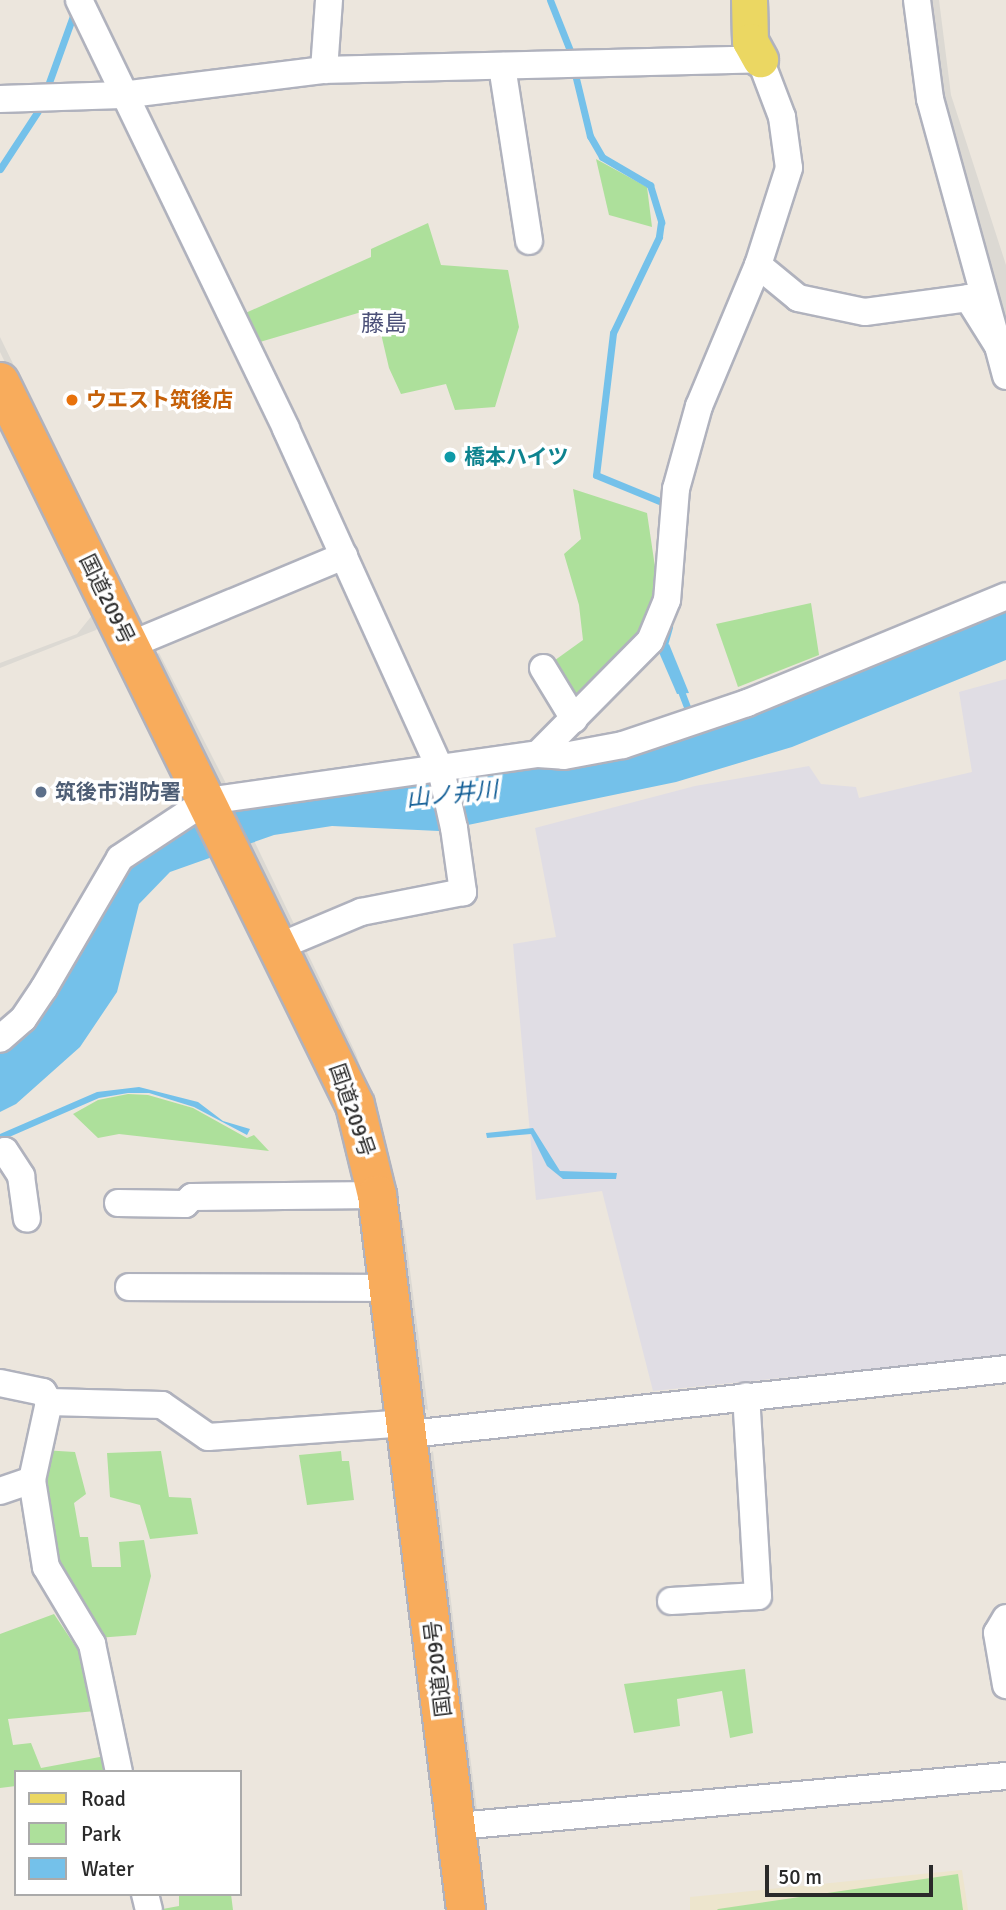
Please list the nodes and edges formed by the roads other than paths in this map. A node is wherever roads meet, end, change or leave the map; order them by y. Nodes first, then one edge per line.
1 (79, 0) edge
2 (329, 0) edge
3 (749, 0) edge
4 (917, 0) edge
5 (760, 59) junction
6 (502, 66) junction
7 (324, 70) junction
8 (122, 95) junction
9 (0, 99) edge
10 (530, 241) dead end
11 (758, 265) junction
12 (998, 346) junction
13 (1006, 376) edge
14 (0, 382) edge
15 (344, 556) junction
16 (1006, 596) edge
17 (130, 645) junction
18 (543, 668) dead end
19 (574, 719) junction
20 (538, 754) junction
21 (442, 773) junction
22 (206, 802) junction
23 (279, 946) junction
24 (11, 1022) edge
25 (0, 1039) edge
26 (0, 1153) edge
27 (377, 1195) junction
28 (118, 1203) dead end
29 (27, 1219) dead end
30 (129, 1287) dead end
31 (390, 1288) junction
32 (1006, 1369) edge
33 (0, 1383) edge
34 (746, 1396) junction
35 (49, 1402) junction
36 (409, 1429) junction
37 (32, 1480) junction
38 (0, 1491) edge
39 (671, 1601) dead end
40 (1006, 1618) edge
41 (1006, 1685) edge
42 (119, 1770) edge
43 (1006, 1776) edge
44 (458, 1826) junction
45 (466, 1910) edge

1 - 8 street
2 - 7 street
3 - 5 main road
4 - 12 street
5 - 6 street
5 - 11 street
6 - 7 street
6 - 10 street
7 - 8 street
8 - 9 street
8 - 15 street
11 - 12 street
11 - 19 street
12 - 13 street
14 - 17 highway, 国道209号
15 - 17 street
15 - 21 street
16 - 20 street
17 - 22 highway, 国道209号
18 - 19 street
19 - 20 street
20 - 21 street
21 - 22 street
21 - 23 street
22 - 23 highway, 国道209号
22 - 24 street
23 - 27 highway, 国道209号
24 - 25 street
26 - 29 street
27 - 28 street
27 - 31 highway, 国道209号
30 - 31 street
31 - 36 highway, 国道209号
32 - 34 street
33 - 35 street
34 - 36 street
34 - 39 street
35 - 36 street
35 - 37 street
36 - 44 highway, 国道209号
37 - 38 street
37 - 42 street
40 - 41 street
43 - 44 street
44 - 45 highway, 国道209号

